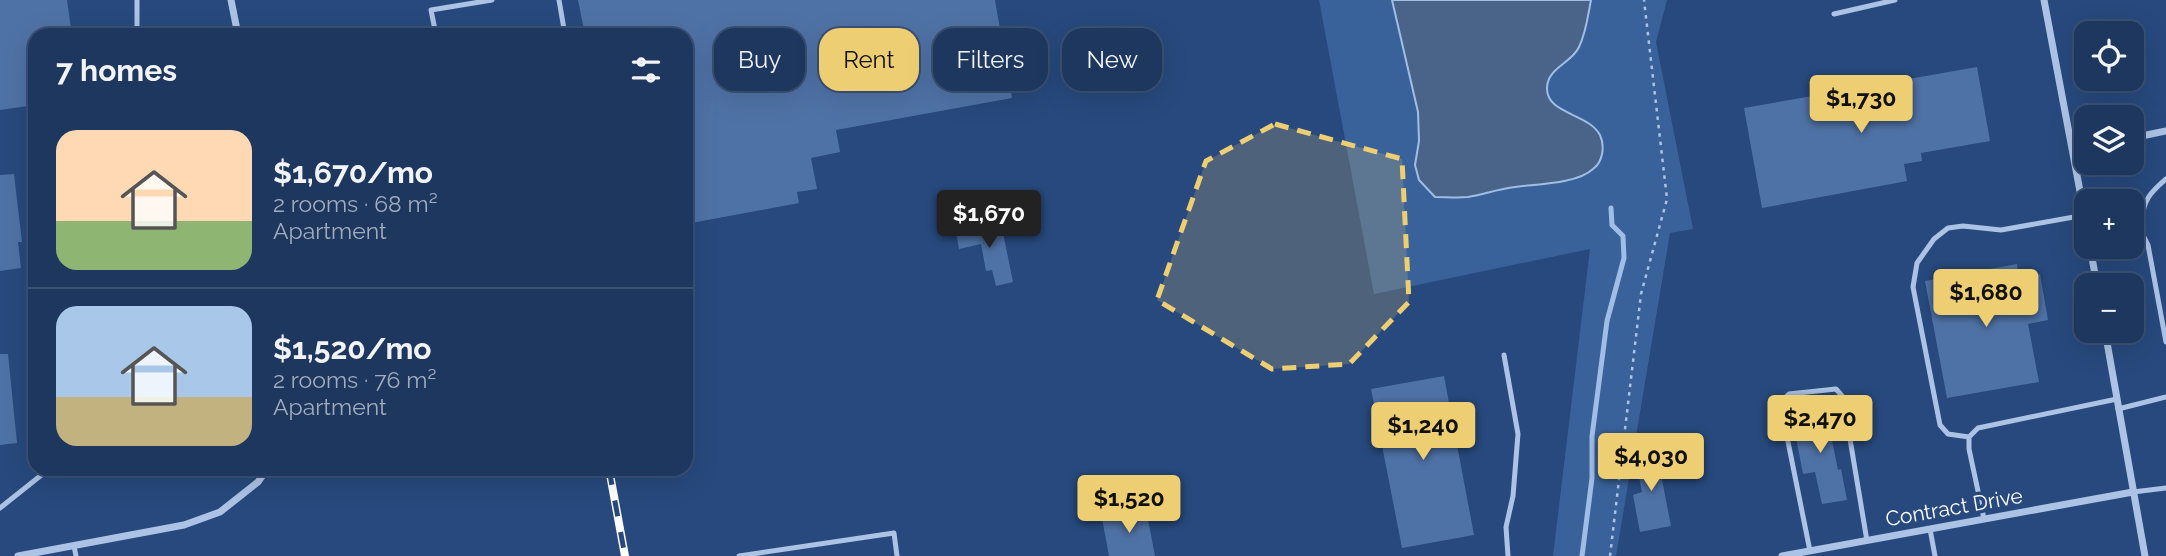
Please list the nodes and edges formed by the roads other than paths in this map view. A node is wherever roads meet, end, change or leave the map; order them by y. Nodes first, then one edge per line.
1 (137, 0) edge
2 (231, 0) edge
3 (492, 0) edge
4 (559, 0) edge
5 (1895, 0) edge
6 (2044, 0) edge
7 (1833, 14) dead end
8 (137, 28) edge
9 (237, 28) edge
10 (435, 28) edge
11 (564, 28) edge
12 (2166, 133) edge
13 (2144, 136) edge
14 (2073, 149) joint
15 (2166, 179) edge
16 (2080, 189) edge
17 (2144, 204) edge
18 (2074, 220) edge
19 (2144, 237) edge
20 (2166, 342) edge
21 (2107, 343) edge
22 (1504, 355) dead end
23 (2166, 397) edge
24 (2117, 398) junction
25 (2118, 409) junction
26 (1969, 437) junction
27 (40, 476) edge
28 (262, 476) edge
29 (2166, 488) edge
30 (2133, 492) junction
31 (0, 508) edge
32 (1984, 519) junction
33 (1930, 529) junction
34 (1867, 541) junction
35 (74, 545) junction
36 (1810, 551) junction
37 (18, 556) edge
38 (76, 556) edge
39 (739, 556) edge
40 (897, 556) edge
41 (1508, 556) edge
42 (1782, 556) edge
43 (1935, 556) edge
44 (2144, 556) edge

1 - 8 lane
2 - 9 street
3 - 10 lane
4 - 11 lane
5 - 7 lane
6 - 14 street
12 - 13 street
14 - 16 street
15 - 17 lane
18 - 26 lane
19 - 20 lane
21 - 24 street
22 - 41 lane
23 - 25 lane
24 - 25 street
24 - 26 lane
25 - 30 street
26 - 32 lane
27 - 31 lane
28 - 35 street
29 - 30 lane
30 - 32 street, Contract Drive
30 - 44 street
32 - 33 street, Contract Drive
33 - 34 street, Contract Drive
33 - 43 lane
34 - 36 street, Contract Drive
34 - 36 lane
35 - 37 street
35 - 38 lane
36 - 42 street, Contract Drive
39 - 40 lane

